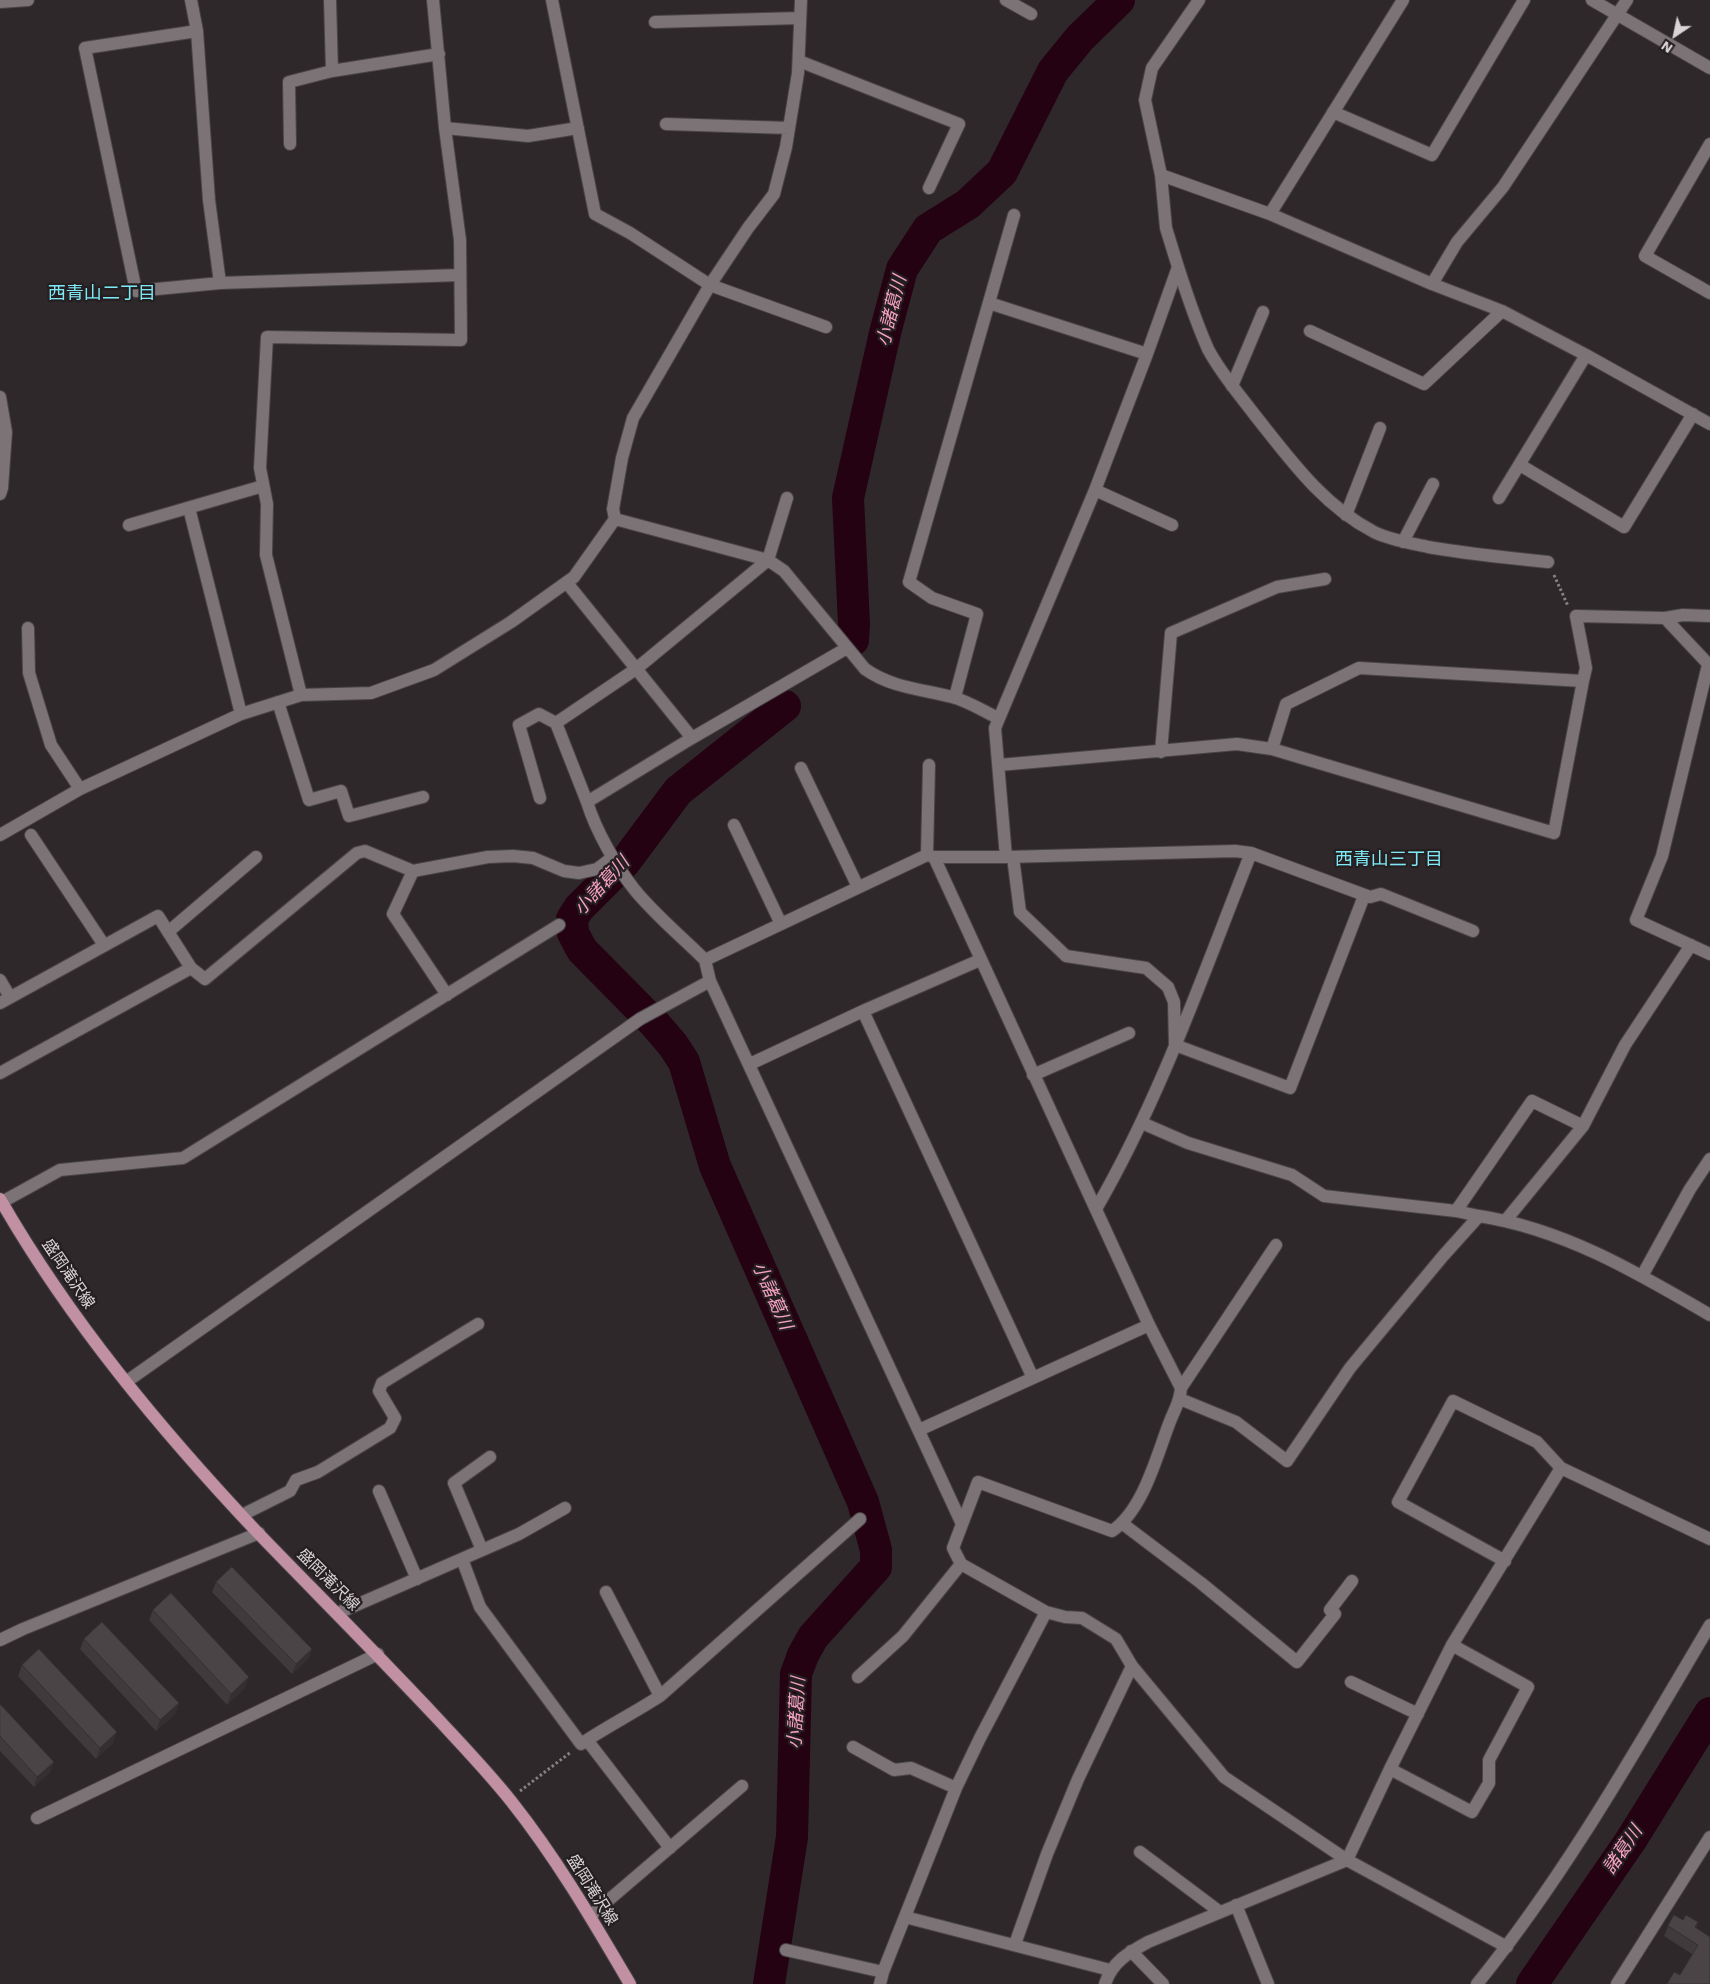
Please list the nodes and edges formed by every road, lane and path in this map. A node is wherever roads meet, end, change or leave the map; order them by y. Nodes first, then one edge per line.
1 (28, 0) edge
2 (191, 0) edge
3 (330, 0) edge
4 (433, 0) edge
5 (552, 0) edge
6 (801, 0) edge
7 (1006, 0) edge
8 (1200, 0) edge
9 (1403, 0) edge
10 (1524, 0) edge
11 (1592, 0) edge
12 (1627, 0) edge
13 (0, 2) edge
14 (1031, 14) dead end
15 (1618, 15) junction
16 (800, 18) junction
17 (655, 22) dead end
18 (197, 31) junction
19 (440, 54) junction
20 (799, 61) junction
21 (1710, 68) edge
22 (332, 71) junction
23 (1333, 112) junction
24 (666, 124) dead end
25 (445, 128) junction
26 (578, 128) junction
27 (789, 128) junction
28 (290, 144) dead end
29 (1710, 144) edge
30 (1161, 175) junction
31 (929, 188) dead end
32 (1270, 214) junction
33 (1014, 215) dead end
34 (1178, 267) junction
35 (460, 275) junction
36 (220, 283) junction
37 (1432, 284) junction
38 (710, 285) junction
39 (1710, 293) edge
40 (989, 303) junction
41 (1502, 311) junction
42 (1263, 312) dead end
43 (826, 328) dead end
44 (1310, 331) dead end
45 (1147, 354) junction
46 (1586, 355) junction
47 (1232, 386) junction
48 (0, 397) edge
49 (1693, 414) junction
50 (1710, 424) edge
51 (1380, 428) dead end
52 (1520, 465) junction
53 (1433, 484) dead end
54 (263, 486) junction
55 (1095, 490) junction
56 (0, 494) edge
57 (786, 498) dead end
58 (1499, 498) dead end
59 (189, 508) junction
60 (1346, 515) junction
61 (615, 519) junction
62 (129, 525) dead end
63 (1172, 525) dead end
64 (1403, 542) junction
65 (768, 560) junction
66 (1548, 562) joint
67 (1325, 579) dead end
68 (567, 583) junction
69 (1576, 616) junction
70 (1710, 616) edge
71 (1666, 618) junction
72 (28, 628) dead end
73 (847, 648) junction
74 (1709, 666) edge
75 (636, 670) junction
76 (1583, 681) junction
77 (301, 695) junction
78 (955, 698) junction
79 (278, 702) junction
80 (241, 714) junction
81 (998, 718) junction
82 (556, 723) junction
83 (692, 738) junction
84 (1272, 749) junction
85 (1161, 752) junction
86 (999, 765) junction
87 (929, 766) dead end
88 (801, 768) dead end
89 (80, 789) junction
90 (423, 797) dead end
91 (540, 798) dead end
92 (587, 802) junction
93 (734, 825) dead end
94 (0, 835) edge
95 (31, 835) dead end
96 (1251, 853) junction
97 (931, 856) junction
98 (256, 857) dead end
99 (1010, 857) junction
100 (614, 858) junction
101 (413, 871) junction
102 (858, 887) junction
103 (1364, 896) junction
104 (781, 924) junction
105 (558, 925) dead end
106 (1473, 931) dead end
107 (168, 932) junction
108 (104, 945) junction
109 (1691, 945) junction
110 (1710, 954) edge
111 (705, 960) junction
112 (980, 960) junction
113 (191, 968) junction
114 (0, 980) edge
115 (710, 981) junction
116 (447, 995) junction
117 (5, 1000) edge
118 (863, 1011) junction
119 (1129, 1033) dead end
120 (1175, 1045) junction
121 (750, 1064) junction
122 (0, 1073) edge
123 (1033, 1075) junction
124 (1142, 1123) junction
125 (1583, 1126) junction
126 (1710, 1159) edge
127 (1, 1201) edge
128 (1096, 1209) junction
129 (1456, 1211) junction
130 (1480, 1216) junction
131 (1506, 1220) junction
132 (1276, 1245) dead end
133 (1642, 1276) junction
134 (1710, 1316) edge
135 (478, 1324) dead end
136 (1149, 1325) junction
137 (1033, 1378) junction
138 (126, 1382) junction
139 (1180, 1393) junction
140 (919, 1430) junction
141 (490, 1457) dead end
142 (1561, 1468) junction
143 (379, 1490) dead end
144 (565, 1508) dead end
145 (242, 1515) junction
146 (860, 1519) dead end
147 (962, 1524) junction
148 (1123, 1524) junction
149 (259, 1533) junction
150 (1710, 1539) edge
151 (482, 1550) junction
152 (462, 1559) junction
153 (1505, 1561) junction
154 (961, 1564) junction
155 (417, 1579) junction
156 (1352, 1581) dead end
157 (606, 1592) dead end
158 (1046, 1612) junction
159 (338, 1613) junction
160 (1710, 1625) edge
161 (0, 1640) edge
162 (1452, 1645) junction
163 (378, 1654) junction
164 (1132, 1666) junction
165 (858, 1677) dead end
166 (1351, 1682) dead end
167 (660, 1696) junction
168 (1418, 1714) junction
169 (584, 1742) junction
170 (853, 1747) dead end
171 (1390, 1769) junction
172 (742, 1786) dead end
173 (956, 1788) junction
174 (510, 1799) junction
175 (37, 1818) dead end
176 (1710, 1837) edge
177 (670, 1848) junction
178 (1140, 1852) dead end
179 (1346, 1860) junction
180 (1236, 1905) junction
181 (1220, 1912) junction
182 (590, 1916) junction
183 (905, 1917) junction
184 (1015, 1944) junction
185 (1507, 1947) junction
186 (786, 1950) dead end
187 (1131, 1951) junction
188 (1110, 1970) junction
189 (882, 1978) edge
190 (630, 1984) edge
191 (1105, 1984) edge
192 (1163, 1984) edge
193 (1268, 1984) edge
194 (1477, 1984) edge
195 (1617, 1984) edge

1 - 13 street
2 - 18 street
3 - 22 street
4 - 19 street
5 - 26 street
6 - 16 street
7 - 14 street
8 - 30 street
9 - 23 street
10 - 23 street
11 - 15 street
12 - 15 street
15 - 21 street
15 - 37 street
16 - 17 street
16 - 20 street
18 - 36 street
18 - 36 street
19 - 22 street
19 - 25 street
20 - 27 street
20 - 31 street
22 - 28 street
23 - 32 street
24 - 27 street
25 - 26 street
25 - 35 street
26 - 38 street
27 - 38 street
29 - 39 street
30 - 32 street
30 - 34 street
32 - 37 street
33 - 40 street
34 - 45 street
34 - 47 street
35 - 36 street
35 - 54 street
37 - 41 street
38 - 43 street
38 - 61 street
40 - 45 street
40 - 78 street
41 - 44 street
41 - 46 street
42 - 47 street
45 - 55 street
46 - 49 street
46 - 52 street
47 - 60 street
48 - 56 street
49 - 50 street
49 - 52 street
51 - 60 street
52 - 58 street
53 - 64 street
54 - 59 street
54 - 77 street
55 - 63 street
55 - 81 street
57 - 65 street
59 - 62 street
59 - 80 street
60 - 64 street
61 - 65 street
61 - 68 street
64 - 66 street
65 - 73 street
65 - 75 street
66 - 69 path
67 - 85 street
68 - 75 street
68 - 77 street
69 - 71 street
69 - 76 street
70 - 71 street
71 - 74 street
72 - 89 street
73 - 78 street
73 - 83 street
74 - 109 street
75 - 82 street
75 - 83 street
76 - 84 street
76 - 84 street
77 - 79 street
78 - 81 street
79 - 80 street
79 - 90 street
80 - 89 street
81 - 86 street
82 - 91 street
82 - 92 street
83 - 92 street
84 - 85 street
85 - 86 street
86 - 99 street
87 - 97 street
88 - 102 street
89 - 94 street
92 - 100 street
93 - 104 street
95 - 108 street
96 - 99 street
96 - 103 street
96 - 120 street
97 - 99 street
97 - 102 street
97 - 112 street
98 - 107 street
99 - 120 street
100 - 101 street
100 - 111 street
101 - 113 street
101 - 116 street
102 - 104 street
103 - 106 street
103 - 120 street
104 - 111 street
105 - 116 street
107 - 108 street
107 - 113 street
108 - 117 street
109 - 110 street
109 - 125 street
111 - 115 street
112 - 118 street
112 - 123 street
113 - 122 street
114 - 117 street
115 - 121 street
115 - 138 street
116 - 127 street
118 - 121 street
118 - 137 street
119 - 123 street
120 - 124 street
121 - 140 street
123 - 128 street
124 - 128 street
124 - 129 street
125 - 129 street
125 - 131 street
126 - 133 street
127 - 138 main road, 盛岡滝沢線
128 - 136 street
129 - 130 street
130 - 131 street
130 - 139 street
131 - 133 street
132 - 139 street
133 - 134 street
135 - 145 street
136 - 137 street
136 - 139 street
137 - 140 street
138 - 145 main road, 盛岡滝沢線
139 - 148 street
140 - 147 street
141 - 151 street
142 - 150 street
142 - 153 street
142 - 153 street
143 - 155 street
144 - 151 street
145 - 149 main road, 盛岡滝沢線
146 - 167 street
147 - 148 street
147 - 154 street
148 - 156 street
149 - 159 main road, 盛岡滝沢線
149 - 161 street
151 - 152 street
152 - 155 street
152 - 169 street
153 - 162 street
154 - 158 street
154 - 165 street
155 - 159 street
157 - 167 street
158 - 164 street
158 - 173 street
159 - 163 main road, 盛岡滝沢線
160 - 185 street
162 - 168 street
162 - 171 street
163 - 174 main road, 盛岡滝沢線
163 - 175 street
164 - 179 street
164 - 184 street
166 - 168 street
167 - 169 street
168 - 171 street
169 - 174 path
169 - 177 street
170 - 173 street
171 - 179 street
172 - 177 street
173 - 183 street
174 - 182 main road, 盛岡滝沢線
176 - 195 street
177 - 182 street
178 - 181 street
179 - 180 street
179 - 185 street
180 - 181 street
180 - 193 street
181 - 187 street
182 - 190 main road, 盛岡滝沢線
183 - 184 street
183 - 189 street
184 - 188 street
185 - 194 street
186 - 189 street
187 - 188 street
187 - 192 street
188 - 191 street

